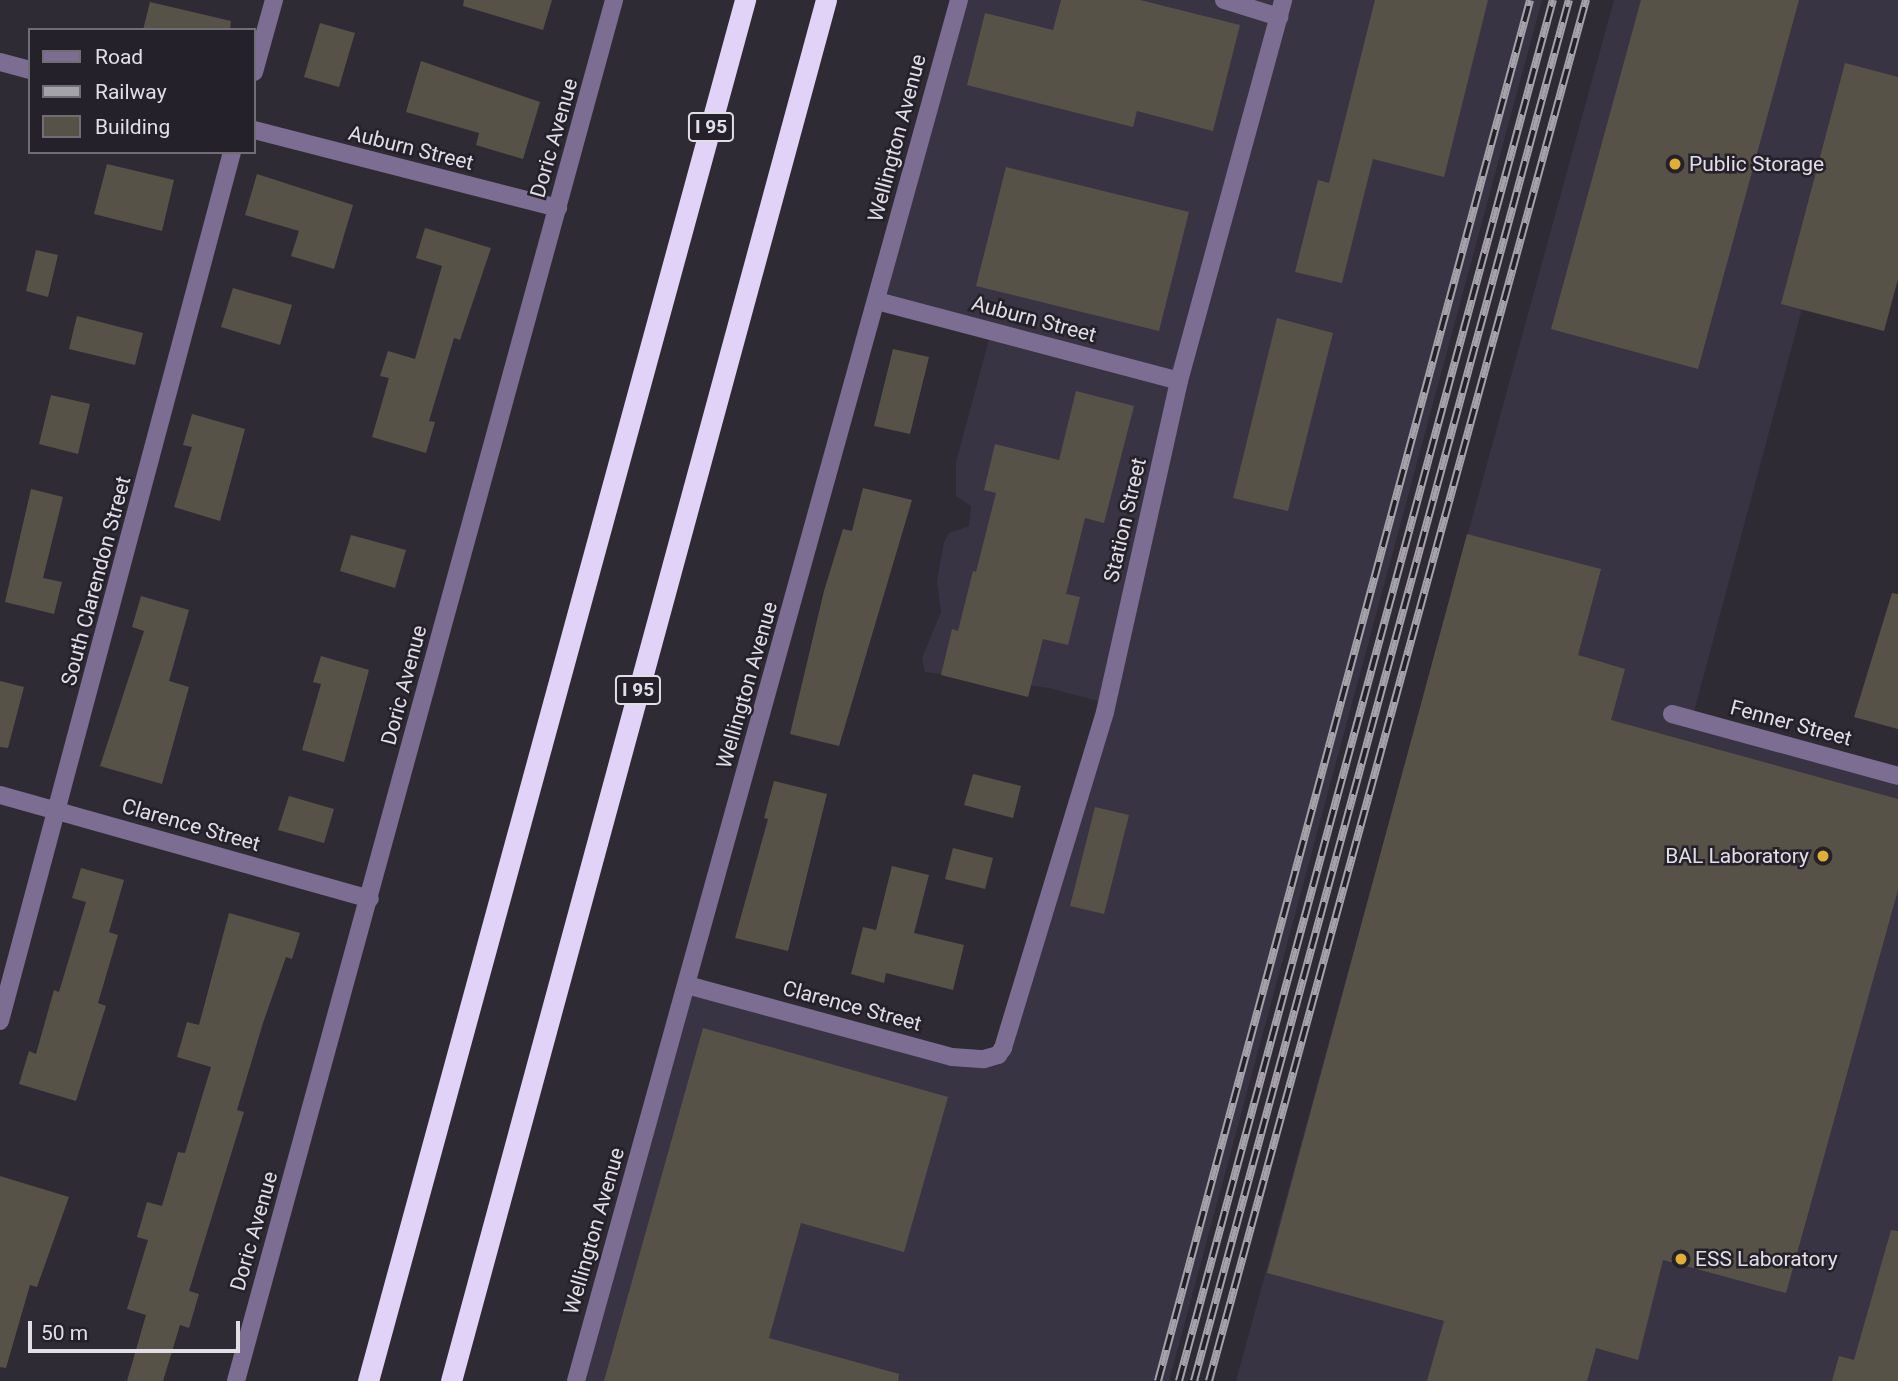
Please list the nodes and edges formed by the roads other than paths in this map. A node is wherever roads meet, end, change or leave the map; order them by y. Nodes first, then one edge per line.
1 (274, 0) edge
2 (614, 0) edge
3 (733, 0) edge
4 (745, 0) edge
5 (826, 0) edge
6 (958, 0) edge
7 (1224, 0) edge
8 (1281, 8) edge
9 (0, 62) edge
10 (256, 65) edge
11 (28, 69) edge
12 (256, 131) edge
13 (231, 154) edge
14 (558, 208) junction
15 (676, 254) junction
16 (877, 301) junction
17 (1179, 382) junction
18 (1672, 714) dead end
19 (1898, 776) edge
20 (0, 795) edge
21 (57, 810) junction
22 (370, 899) junction
23 (687, 985) junction
24 (0, 1021) edge
25 (1003, 1048) joint
26 (236, 1381) edge
27 (368, 1381) edge
28 (451, 1381) edge
29 (576, 1381) edge

1 - 10 street
2 - 14 street, Doric Avenue
3 - 15 highway
4 - 15 highway, I 95
5 - 28 highway, I 95
6 - 16 street, Wellington Avenue
7 - 8 street
8 - 17 street, Station Street
9 - 11 street
12 - 14 street, Auburn Street
13 - 21 street, South Clarendon Street
14 - 22 street, Doric Avenue
15 - 27 highway, I 95
16 - 17 street, Auburn Street
16 - 23 street, Wellington Avenue
17 - 25 street, Station Street
18 - 19 street, Fenner Street
20 - 21 street, Clarence Street
21 - 22 street, Clarence Street
21 - 24 street, South Clarendon Street
22 - 26 street, Doric Avenue
23 - 25 street, Clarence Street
23 - 29 street, Wellington Avenue

